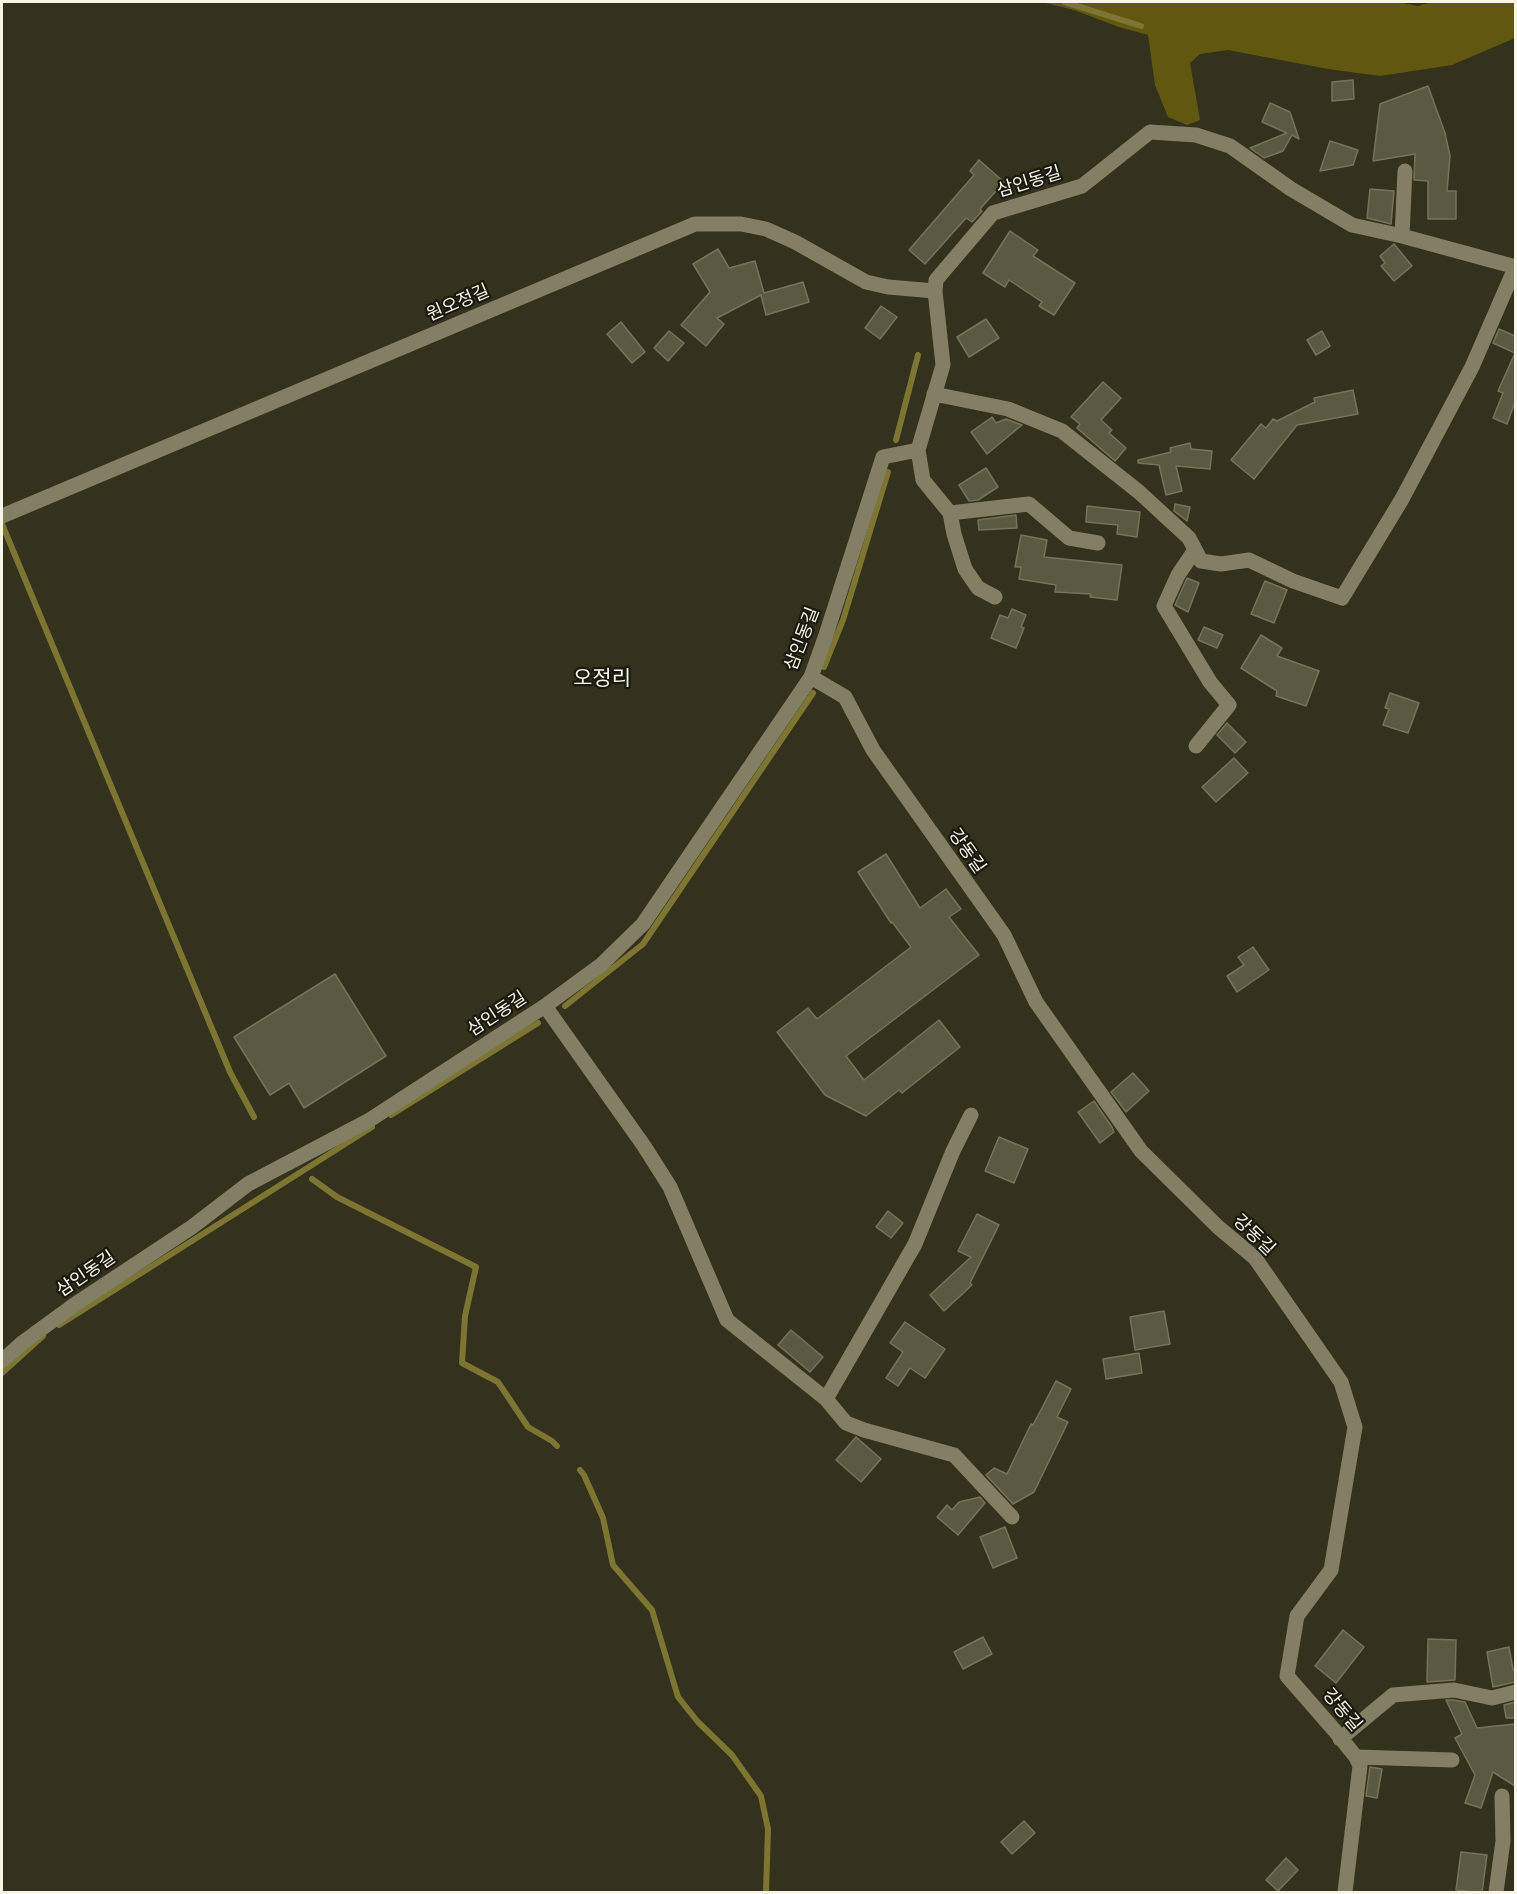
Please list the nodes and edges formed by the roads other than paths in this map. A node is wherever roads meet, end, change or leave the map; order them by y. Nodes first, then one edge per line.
1 (1405, 171) dead end
2 (1402, 236) junction
3 (1515, 267) edge
4 (935, 291) junction
5 (934, 394) junction
6 (918, 450) junction
7 (950, 513) junction
8 (2, 516) edge
9 (1098, 543) dead end
10 (1195, 550) junction
11 (995, 597) dead end
12 (811, 677) junction
13 (1196, 746) dead end
14 (545, 1006) junction
15 (971, 1115) dead end
16 (2, 1361) edge
17 (826, 1399) junction
18 (1012, 1517) dead end
19 (1515, 1692) edge
20 (1340, 1739) junction
21 (1356, 1757) junction
22 (1452, 1760) dead end
23 (1502, 1796) dead end
24 (1509, 1844) edge
25 (1345, 1893) edge
26 (1496, 1893) edge

1 - 2 street
2 - 3 street, 삼인동길
2 - 4 street, 삼인동길
3 - 10 street
4 - 5 street
4 - 8 street, 원오정길
5 - 6 street
5 - 10 street
6 - 7 street
6 - 12 street, 삼인동길
7 - 9 street
7 - 11 street
10 - 13 street
12 - 14 street, 삼인동길
12 - 20 street, 강동길
14 - 16 street, 삼인동길
14 - 17 street
15 - 17 street
17 - 18 street
19 - 20 street
20 - 21 street, 강동길
21 - 22 street
21 - 25 street, 강동길
23 - 24 street
24 - 26 street

